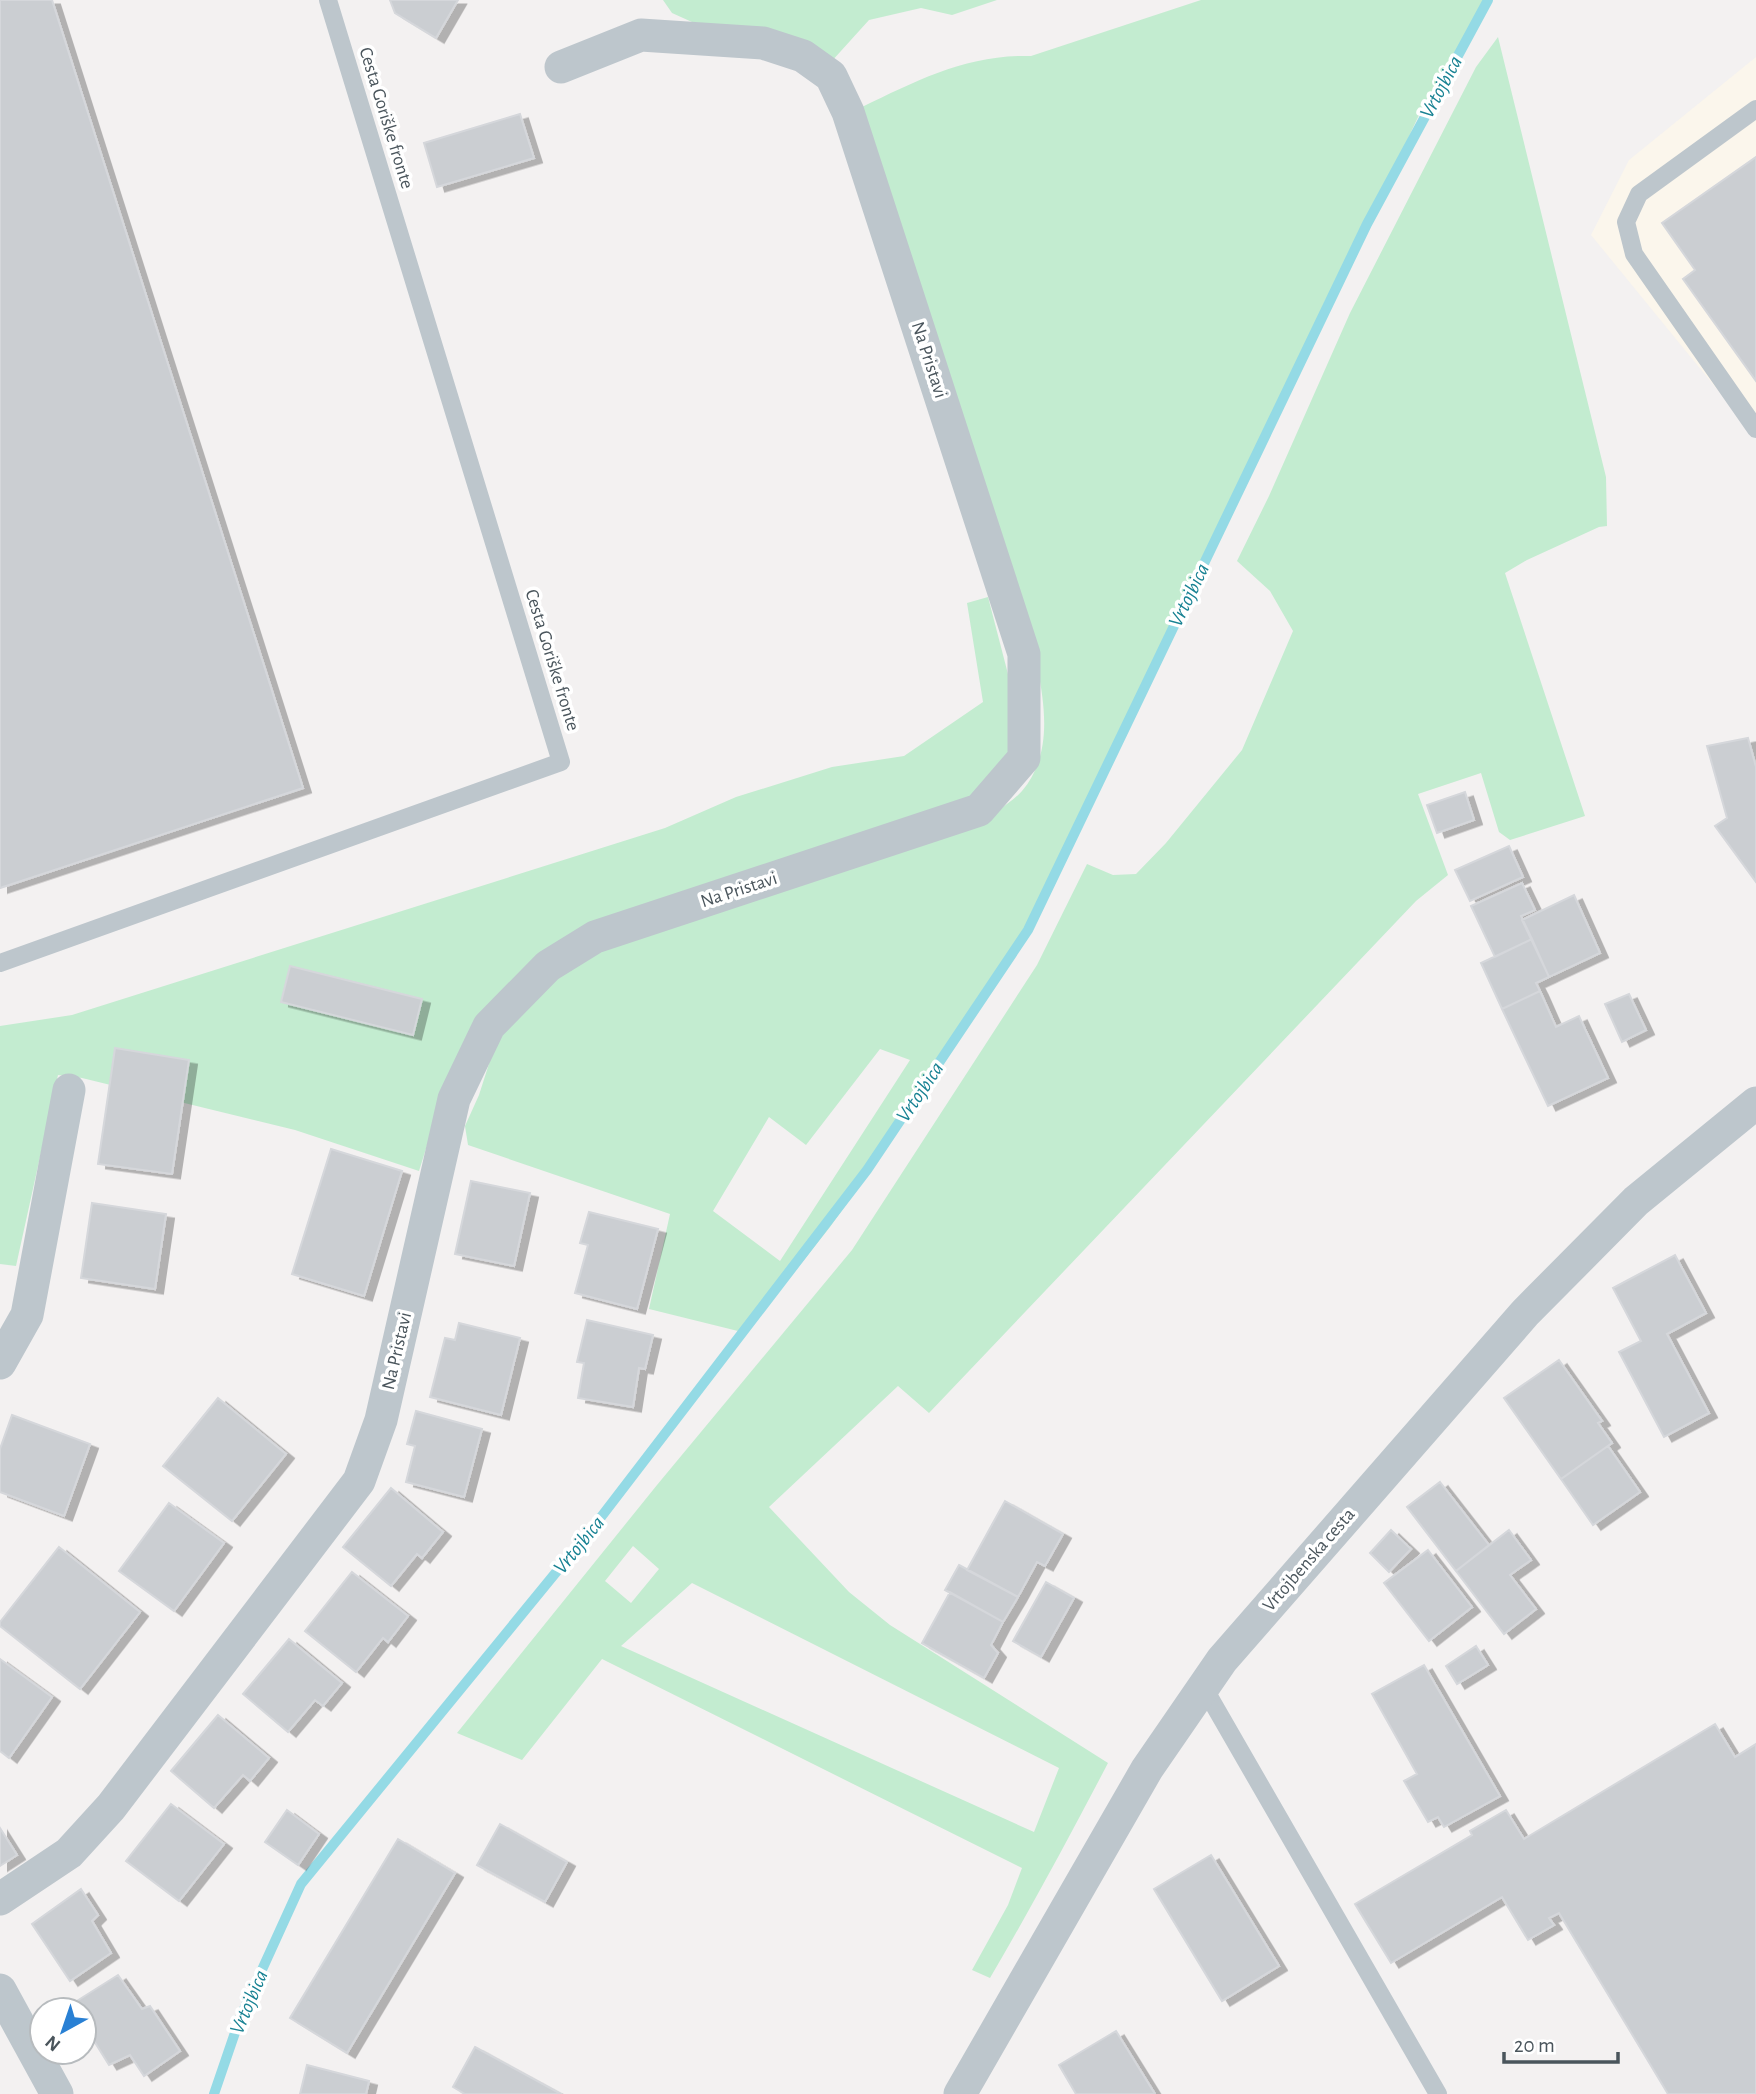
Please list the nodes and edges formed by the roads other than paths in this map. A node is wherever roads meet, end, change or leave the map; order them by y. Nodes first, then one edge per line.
1 (328, 0) edge
2 (561, 67) dead end
3 (1756, 108) edge
4 (1756, 429) edge
5 (0, 963) edge
6 (69, 1090) dead end
7 (1756, 1103) edge
8 (0, 1363) edge
9 (1203, 1686) junction
10 (0, 1899) edge
11 (0, 1990) edge
12 (57, 2094) edge
13 (960, 2094) edge
14 (1438, 2094) edge

1 - 5 lane, Cesta Goriške fronte
2 - 10 street, Na Pristavi
3 - 4 lane
6 - 8 street
7 - 9 street, Vrtojbenska cesta
9 - 13 street, Vrtojbenska cesta
9 - 14 lane
11 - 12 street

